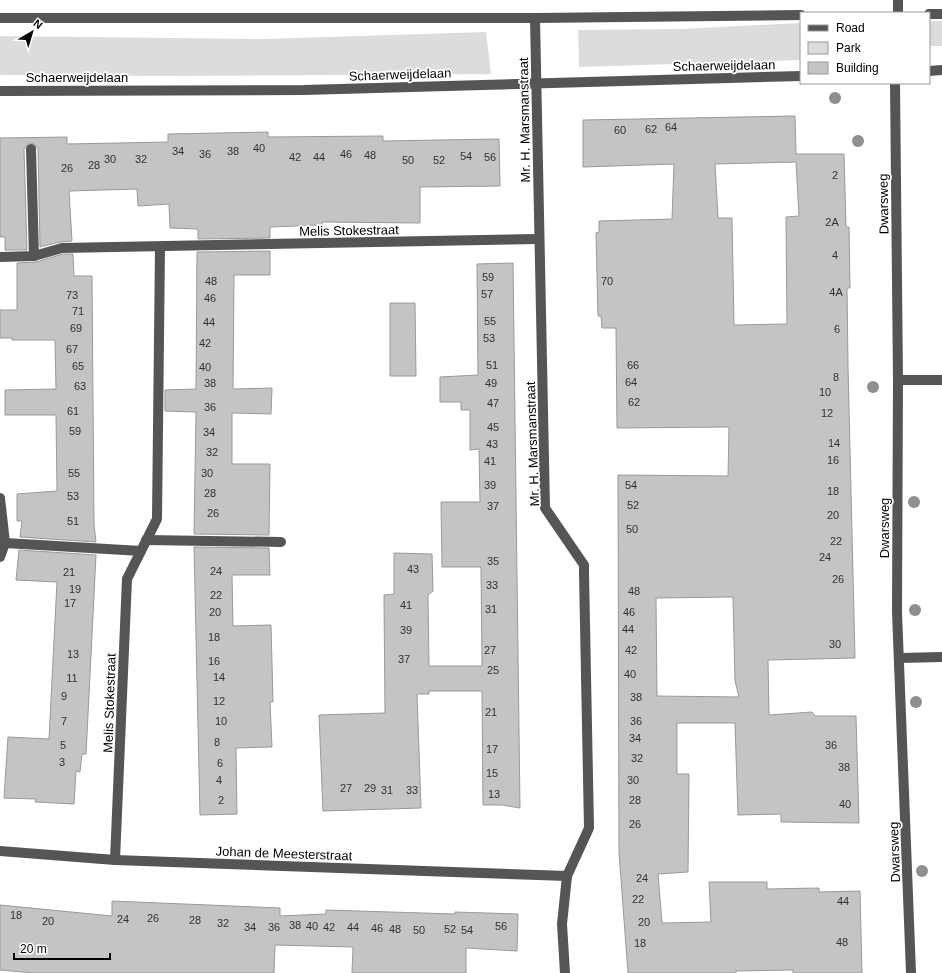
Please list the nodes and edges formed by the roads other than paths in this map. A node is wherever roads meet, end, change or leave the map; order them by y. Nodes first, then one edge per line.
1 (898, 0) edge
2 (898, 12) edge
3 (930, 14) edge
4 (942, 14) edge
5 (800, 15) edge
6 (0, 18) edge
7 (535, 18) junction
8 (942, 70) edge
9 (930, 71) edge
10 (800, 76) edge
11 (536, 82) junction
12 (895, 84) edge
13 (0, 91) edge
14 (31, 149) dead end
15 (538, 239) junction
16 (160, 247) junction
17 (34, 256) junction
18 (0, 257) edge
19 (898, 380) junction
20 (942, 380) edge
21 (0, 498) edge
22 (146, 540) junction
23 (281, 542) dead end
24 (5, 543) junction
25 (141, 551) junction
26 (0, 556) edge
27 (942, 657) edge
28 (900, 658) junction
29 (0, 851) edge
30 (115, 860) junction
31 (567, 876) junction
32 (565, 973) edge
33 (911, 973) edge

1 - 2 street
3 - 4 street
5 - 7 street
6 - 7 street
7 - 11 street, Mr. H. Marsmanstraat
8 - 9 street
10 - 11 street, Schaerweijdelaan
11 - 13 street, Schaerweijdelaan
11 - 15 street, Mr. H. Marsmanstraat
12 - 19 street, Dwarsweg
14 - 17 street
15 - 16 street, Melis Stokestraat
15 - 31 street, Mr. H. Marsmanstraat
16 - 17 street, Melis Stokestraat
16 - 22 street, Melis Stokestraat
17 - 18 street, Melis Stokestraat
19 - 20 street
19 - 28 street, Dwarsweg
21 - 24 street
22 - 23 street
22 - 25 street, Melis Stokestraat
24 - 25 street
24 - 26 street
25 - 30 street, Melis Stokestraat
27 - 28 street
28 - 33 street, Dwarsweg
29 - 30 street, Johan de Meesterstraat
30 - 31 street, Johan de Meesterstraat
31 - 32 street, Mr. H. Marsmanstraat

